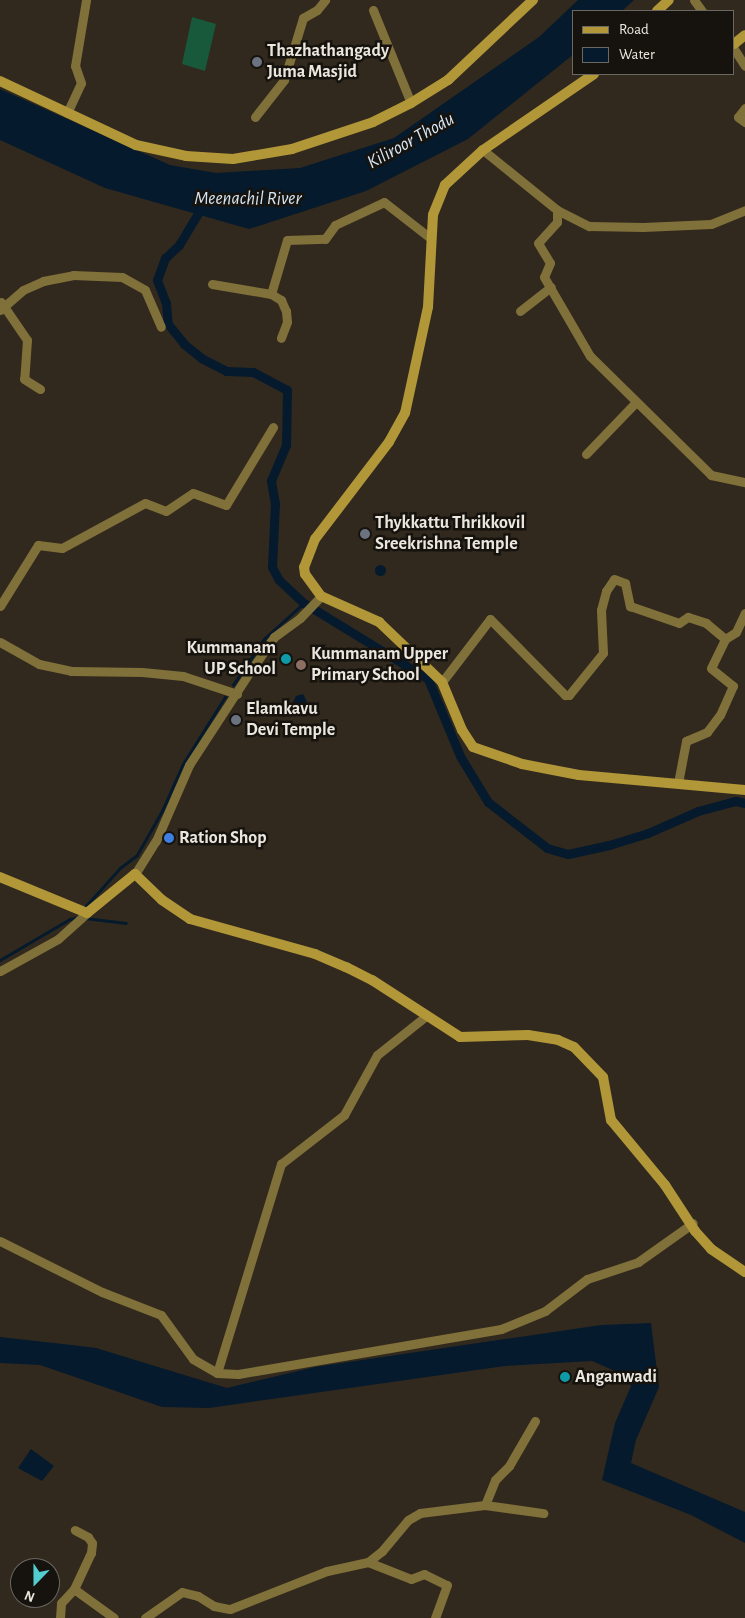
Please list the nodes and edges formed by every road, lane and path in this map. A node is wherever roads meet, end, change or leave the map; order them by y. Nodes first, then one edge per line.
1 (86, 0) edge
2 (326, 0) edge
3 (533, 0) edge
4 (669, 0) edge
5 (373, 10) dead end
6 (658, 10) edge
7 (735, 51) edge
8 (745, 66) edge
9 (593, 75) edge
10 (0, 81) edge
11 (411, 103) junction
12 (745, 108) edge
13 (67, 113) junction
14 (255, 117) dead end
15 (745, 122) edge
16 (483, 150) junction
17 (557, 210) junction
18 (745, 210) edge
19 (429, 237) junction
20 (212, 284) dead end
21 (551, 287) junction
22 (271, 294) junction
23 (1, 305) edge
24 (520, 311) dead end
25 (161, 327) dead end
26 (281, 338) dead end
27 (40, 389) dead end
28 (635, 403) junction
29 (273, 427) dead end
30 (586, 454) dead end
31 (745, 482) edge
32 (318, 599) junction
33 (0, 606) edge
34 (745, 613) edge
35 (725, 639) junction
36 (0, 642) edge
37 (442, 682) junction
38 (237, 694) junction
39 (678, 783) junction
40 (745, 790) edge
41 (135, 874) junction
42 (0, 878) edge
43 (83, 914) junction
44 (0, 972) edge
45 (426, 1016) junction
46 (693, 1223) junction
47 (0, 1241) edge
48 (745, 1272) edge
49 (218, 1373) junction
50 (535, 1422) dead end
51 (485, 1505) junction
52 (543, 1513) dead end
53 (75, 1530) dead end
54 (368, 1562) junction
55 (74, 1589) junction
56 (60, 1618) edge
57 (114, 1618) edge
58 (145, 1618) edge
59 (435, 1618) edge

1 - 13 street
2 - 14 street
3 - 11 main road
4 - 6 main road
5 - 11 street
7 - 8 street
9 - 16 main road
10 - 13 main road
11 - 13 main road
12 - 15 street
16 - 17 street
16 - 19 main road
17 - 18 street
17 - 21 street
19 - 22 street
19 - 32 main road
20 - 22 street
21 - 24 street
21 - 28 street
22 - 26 street
23 - 25 street
23 - 27 street
28 - 30 street
28 - 31 street
29 - 33 street
32 - 37 main road
32 - 38 street
34 - 35 street
35 - 37 street
35 - 39 street
36 - 38 street
37 - 39 main road
38 - 41 street
39 - 40 main road
41 - 43 main road
41 - 45 main road
42 - 43 main road
43 - 44 street
45 - 46 main road
45 - 49 street
46 - 48 main road
46 - 49 street
47 - 49 street
50 - 51 street
51 - 52 street
51 - 54 street
53 - 55 street
54 - 58 street
54 - 59 street
55 - 56 street
55 - 57 street

